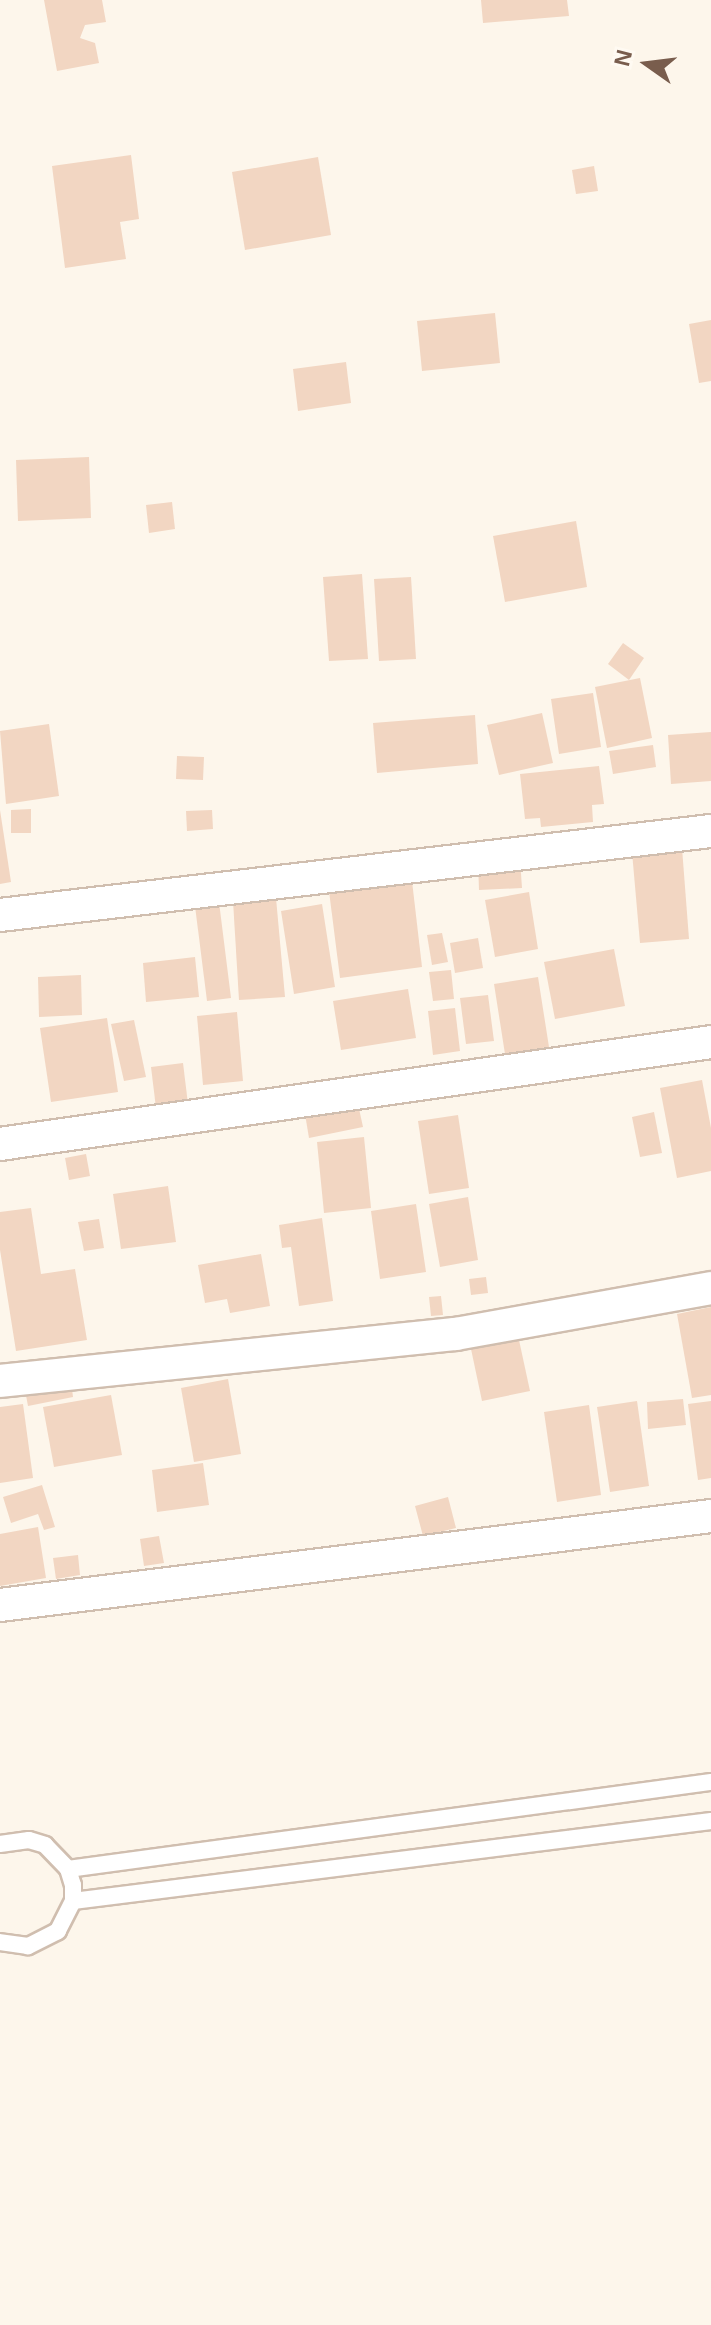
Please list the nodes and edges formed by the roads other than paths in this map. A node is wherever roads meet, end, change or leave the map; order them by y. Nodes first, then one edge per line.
1 (711, 831) edge
2 (0, 915) edge
3 (711, 1042) edge
4 (0, 1144) edge
5 (711, 1288) edge
6 (0, 1381) edge
7 (711, 1516) edge
8 (0, 1605) edge
9 (711, 1782) edge
10 (711, 1821) edge
11 (0, 1844) edge
12 (68, 1869) junction
13 (73, 1901) junction
14 (0, 1942) edge

1 - 2 street
3 - 4 street
5 - 6 street
7 - 8 street
9 - 12 lane
10 - 13 lane
11 - 12 lane
12 - 13 lane
13 - 14 lane

